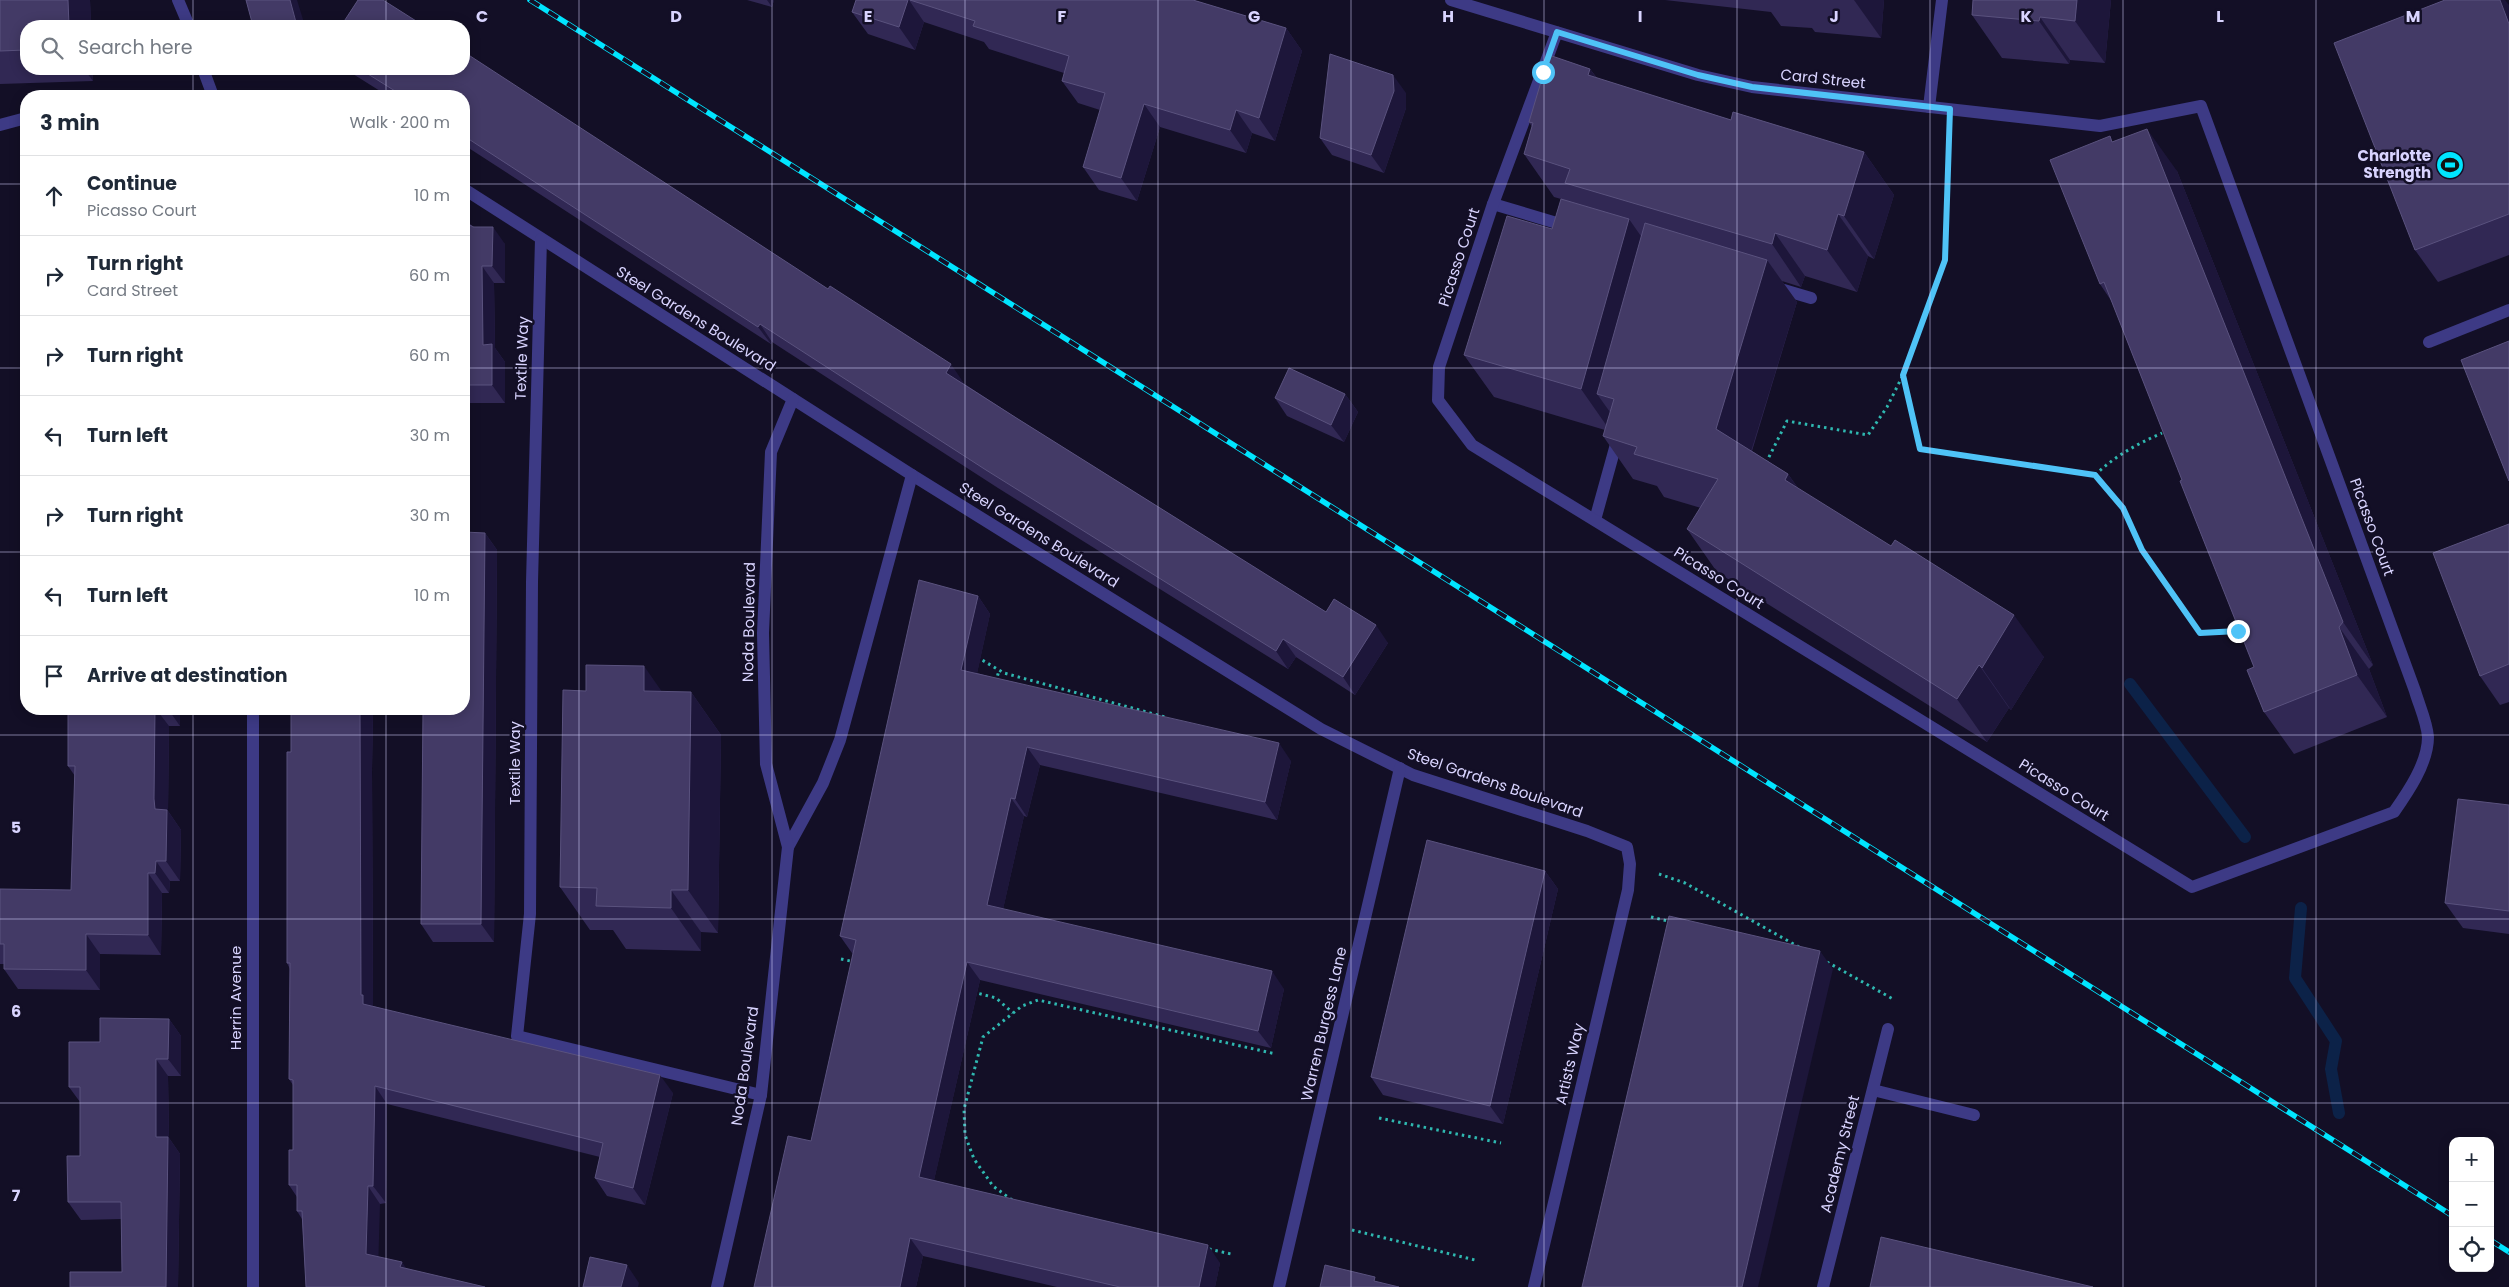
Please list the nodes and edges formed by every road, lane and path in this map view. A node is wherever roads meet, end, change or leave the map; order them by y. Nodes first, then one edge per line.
1 (178, 0) edge
2 (1451, 0) edge
3 (1942, 0) edge
4 (186, 20) edge
5 (1557, 32) junction
6 (205, 75) edge
7 (210, 90) edge
8 (2201, 106) joint
9 (1929, 107) junction
10 (1950, 109) junction
11 (20, 120) edge
12 (0, 125) edge
13 (470, 193) edge
14 (1493, 204) junction
15 (1586, 232) edge
16 (542, 239) junction
17 (1764, 284) edge
18 (1812, 298) dead end
19 (2509, 310) edge
20 (2429, 342) dead end
21 (1903, 375) junction
22 (793, 399) junction
23 (1621, 426) edge
24 (2162, 433) edge
25 (1765, 464) edge
26 (912, 475) junction
27 (2095, 475) junction
28 (1595, 520) junction
29 (2238, 631) edge
30 (976, 656) dead end
31 (999, 670) junction
32 (994, 690) edge
33 (252, 715) edge
34 (1170, 719) edge
35 (1400, 768) junction
36 (788, 847) junction
37 (1627, 847) joint
38 (1630, 864) junction
39 (1801, 948) edge
40 (841, 959) dead end
41 (1825, 961) dead end
42 (860, 964) edge
43 (970, 991) dead end
44 (1013, 1013) junction
45 (1888, 1029) joint
46 (1276, 1054) dead end
47 (1873, 1090) junction
48 (761, 1095) junction
49 (1974, 1115) dead end
50 (1379, 1118) dead end
51 (1501, 1143) dead end
52 (1003, 1198) edge
53 (1352, 1230) dead end
54 (1202, 1247) edge
55 (1231, 1254) dead end
56 (1475, 1260) dead end
57 (253, 1287) edge
58 (717, 1287) edge
59 (1280, 1287) edge
60 (1534, 1287) edge
61 (1823, 1287) edge

1 - 4 street
2 - 5 street, Card Street
3 - 9 street
5 - 9 street, Card Street
5 - 14 street, Picasso Court
6 - 7 street
8 - 10 street, Card Street
8 - 28 street, Picasso Court
9 - 10 street, Card Street
10 - 21 path
11 - 12 street
13 - 16 street, Steel Gardens Boulevard
14 - 15 street
14 - 28 street, Picasso Court
16 - 22 street, Steel Gardens Boulevard
16 - 48 street, Textile Way
17 - 18 street
19 - 20 street
21 - 25 path
21 - 27 path
22 - 26 street, Steel Gardens Boulevard
22 - 36 street, Noda Boulevard
23 - 28 street
24 - 27 path
26 - 35 street, Steel Gardens Boulevard
26 - 36 street, Noda Boulevard
27 - 29 path
30 - 31 path
31 - 32 path
31 - 34 path
33 - 57 street, Herrin Avenue
35 - 37 street, Steel Gardens Boulevard
35 - 59 street, Warren Burgess Lane
36 - 48 street, Noda Boulevard
37 - 38 street, Artists Way
38 - 39 path
38 - 60 street, Artists Way
40 - 42 path
41 - 45 path
43 - 44 path
44 - 46 path
44 - 52 path
45 - 47 street, Academy Street
47 - 49 street
47 - 61 street, Academy Street
48 - 58 street, Noda Boulevard
50 - 51 path
53 - 56 path
54 - 55 path

